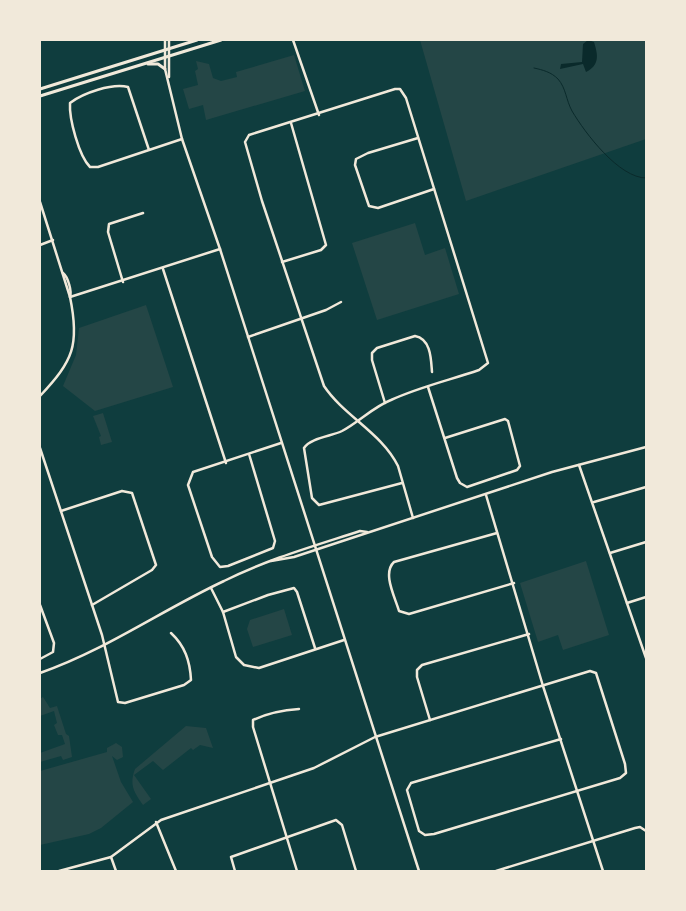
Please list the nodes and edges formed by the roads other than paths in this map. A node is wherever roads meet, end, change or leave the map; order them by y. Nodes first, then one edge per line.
1 (165, 40) edge
2 (169, 40) edge
3 (195, 40) edge
4 (220, 40) edge
5 (293, 40) edge
6 (170, 50) junction
7 (165, 51) junction
8 (170, 55) junction
9 (165, 57) junction
10 (144, 64) junction
11 (166, 69) junction
12 (169, 78) junction
13 (40, 89) edge
14 (40, 96) edge
15 (319, 115) junction
16 (291, 122) junction
17 (418, 138) junction
18 (182, 139) junction
19 (149, 150) junction
20 (434, 189) junction
21 (40, 202) edge
22 (143, 213) dead end
23 (53, 240) junction
24 (40, 245) edge
25 (220, 249) junction
26 (282, 262) junction
27 (163, 269) junction
28 (123, 282) junction
29 (70, 298) junction
30 (341, 302) dead end
31 (301, 319) junction
32 (248, 337) junction
33 (432, 372) dead end
34 (428, 387) junction
35 (40, 396) edge
36 (385, 403) junction
37 (357, 421) junction
38 (445, 438) junction
39 (281, 443) junction
40 (646, 447) edge
41 (40, 448) edge
42 (249, 454) junction
43 (226, 463) junction
44 (579, 465) junction
45 (402, 483) junction
46 (646, 487) edge
47 (486, 494) junction
48 (594, 502) junction
49 (61, 511) junction
50 (414, 518) junction
51 (368, 532) junction
52 (497, 533) junction
53 (646, 542) edge
54 (314, 546) junction
55 (315, 550) junction
56 (610, 553) junction
57 (270, 561) junction
58 (514, 583) junction
59 (211, 588) junction
60 (646, 597) edge
61 (627, 603) junction
62 (40, 605) edge
63 (92, 605) junction
64 (223, 612) junction
65 (42, 615) edge
66 (171, 632) dead end
67 (528, 634) junction
68 (344, 640) junction
69 (105, 646) junction
70 (315, 648) junction
71 (646, 658) edge
72 (40, 659) edge
73 (40, 673) edge
74 (543, 686) junction
75 (299, 709) dead end
76 (430, 720) junction
77 (375, 737) junction
78 (561, 739) junction
79 (270, 783) junction
80 (577, 790) junction
81 (156, 822) junction
82 (646, 831) edge
83 (287, 838) junction
84 (593, 841) junction
85 (112, 857) junction
86 (58, 871) edge
87 (116, 871) edge
88 (176, 871) edge
89 (236, 871) edge
90 (298, 871) edge
91 (356, 871) edge
92 (419, 871) edge
93 (496, 871) edge
94 (604, 871) edge

1 - 7 street
2 - 6 street
3 - 6 main road
4 - 8 main road
5 - 15 street
6 - 7 main road
6 - 8 street
7 - 9 street
7 - 13 main road
8 - 9 main road
8 - 12 street
9 - 10 main road
9 - 11 street
10 - 11 main road
10 - 14 main road
11 - 12 street
12 - 18 street
15 - 16 street
15 - 17 street
16 - 26 street
16 - 26 street
17 - 20 street
17 - 20 street
18 - 19 street
18 - 25 street
19 - 19 street
20 - 34 street
21 - 23 street
22 - 28 street
23 - 24 street
23 - 29 street
25 - 27 street
25 - 32 street
26 - 31 street
27 - 28 street
27 - 43 street
28 - 29 street
29 - 35 street
30 - 31 street
31 - 32 street
31 - 37 street
32 - 39 street
33 - 36 street
34 - 36 street
34 - 38 street
36 - 37 street
37 - 45 street
37 - 45 street
38 - 38 street
39 - 42 street
39 - 54 street
40 - 44 street
41 - 49 street
42 - 43 street
42 - 43 street
44 - 47 street
44 - 48 street
45 - 50 street
46 - 48 street
47 - 50 street
47 - 52 street
48 - 56 street
49 - 63 street
49 - 63 street
50 - 51 street
51 - 54 street
51 - 55 street
52 - 58 street
52 - 58 street
53 - 56 street
54 - 55 street
54 - 57 street
55 - 57 street
55 - 68 street
56 - 61 street
57 - 59 street
58 - 67 street
59 - 64 street
59 - 69 street
60 - 61 street
61 - 71 street
62 - 65 street
63 - 69 street
64 - 70 street
64 - 70 street
65 - 72 street
66 - 69 street
67 - 74 street
67 - 76 street
68 - 70 street
68 - 77 street
69 - 73 street
74 - 76 street
74 - 78 street
74 - 80 street
75 - 79 street
76 - 77 street
77 - 79 street
77 - 92 street
78 - 80 street
78 - 80 street
79 - 81 street
79 - 83 street
80 - 84 street
81 - 85 street
81 - 88 street
82 - 84 street
83 - 89 street
83 - 90 street
83 - 91 street
84 - 93 street
84 - 94 street
85 - 86 street
85 - 87 street

